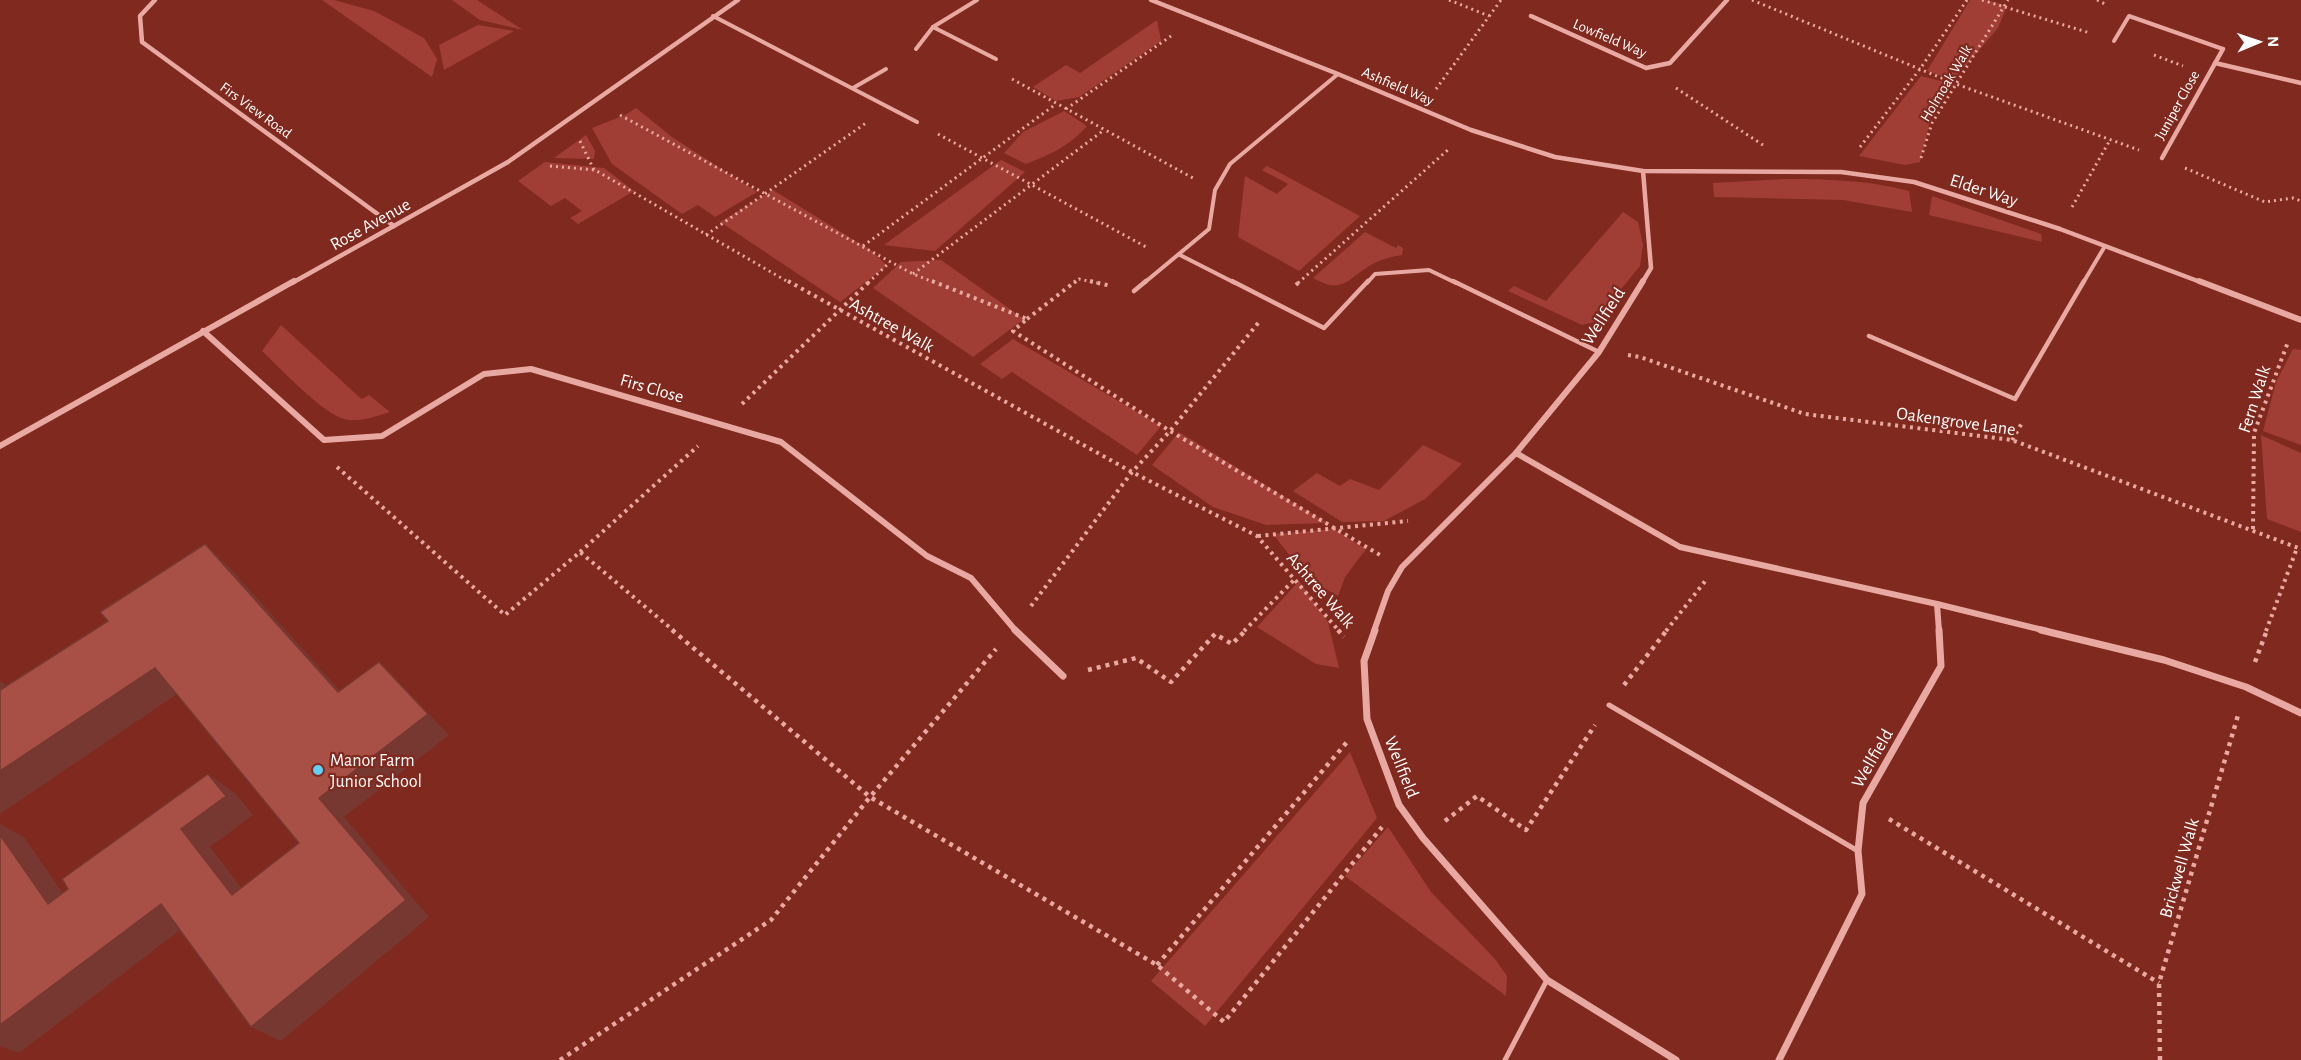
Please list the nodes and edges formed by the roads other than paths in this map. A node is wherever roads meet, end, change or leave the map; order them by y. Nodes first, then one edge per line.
1 (154, 0) edge
2 (738, 0) edge
3 (977, 0) edge
4 (1151, 0) edge
5 (1167, 0) edge
6 (1727, 0) edge
7 (1161, 5) junction
8 (712, 16) junction
9 (1531, 16) dead end
10 (933, 27) junction
11 (2114, 41) dead end
12 (916, 49) dead end
13 (2223, 49) joint
14 (996, 59) road end
15 (2214, 63) junction
16 (886, 69) dead end
17 (1338, 74) junction
18 (2301, 83) edge
19 (853, 88) junction
20 (917, 122) road end
21 (2162, 158) road end
22 (1643, 171) junction
23 (394, 226) junction
24 (2105, 246) junction
25 (1179, 255) junction
26 (1134, 291) road end
27 (2301, 320) edge
28 (203, 331) junction
29 (1869, 336) dead end
30 (1599, 352) junction
31 (0, 446) edge
32 (1516, 453) junction
33 (1937, 604) junction
34 (1064, 676) road end
35 (1609, 705) road end
36 (2301, 713) edge
37 (1858, 851) junction
38 (1547, 980) junction
39 (1505, 1060) edge
40 (1676, 1060) edge
41 (1779, 1060) edge

1 - 23 street, Firs View Road
2 - 8 street, Rose Avenue
3 - 10 lane
4 - 7 street, Ashfield Way
5 - 7 street
6 - 9 street, Lowfield Way
7 - 17 street, Ashfield Way
8 - 19 lane
8 - 23 street, Rose Avenue
10 - 12 lane
10 - 14 lane
11 - 13 lane
13 - 15 street, Juniper Close
15 - 18 street, Juniper Close
15 - 21 street, Juniper Close
16 - 19 lane
17 - 22 street, Ashfield Way
17 - 25 lane
19 - 20 lane
22 - 24 street, Elder Way
22 - 30 street, Wellfield
23 - 28 street, Rose Avenue
24 - 27 street, Elder Way
24 - 29 lane
25 - 26 lane
25 - 30 lane
28 - 31 street, Rose Avenue
28 - 34 street, Firs Close
30 - 32 street, Wellfield
32 - 33 street
32 - 38 street, Wellfield
33 - 36 street
33 - 37 street, Wellfield
35 - 37 lane
37 - 41 street, Wellfield
38 - 39 lane
38 - 40 street, Wellfield

